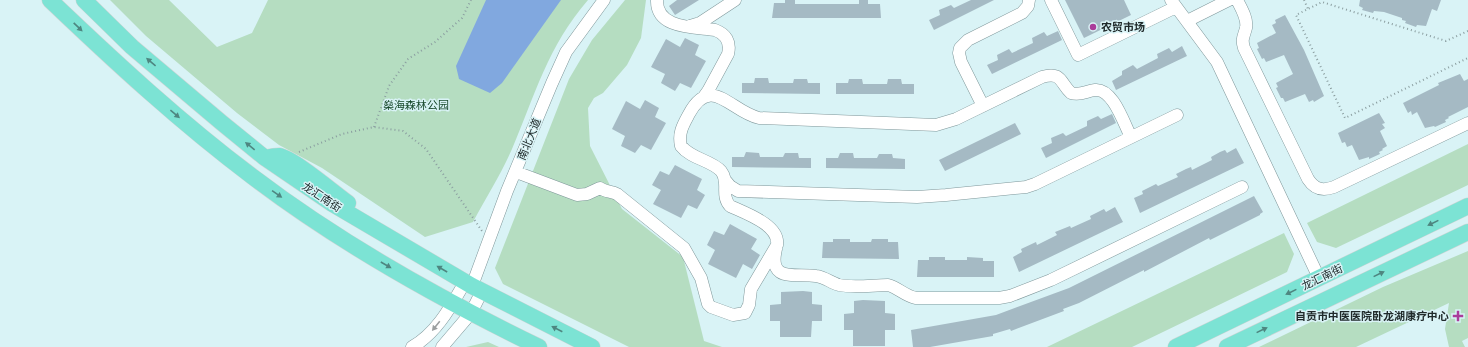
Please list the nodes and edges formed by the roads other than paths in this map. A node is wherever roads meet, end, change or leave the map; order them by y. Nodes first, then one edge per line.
1 (50, 0) edge
2 (84, 0) edge
3 (604, 0) edge
4 (657, 0) edge
5 (735, 0) edge
6 (1029, 0) edge
7 (1051, 0) edge
8 (1229, 0) edge
9 (1237, 0) edge
10 (1174, 3) edge
11 (714, 14) junction
12 (1187, 21) junction
13 (690, 26) junction
14 (715, 30) junction
15 (714, 79) junction
16 (702, 98) junction
17 (724, 98) junction
18 (983, 106) junction
19 (1177, 115) dead end
20 (1468, 123) edge
21 (1131, 137) junction
22 (265, 158) junction
23 (516, 172) junction
24 (725, 180) junction
25 (1242, 187) dead end
26 (738, 191) junction
27 (726, 200) junction
28 (1468, 206) edge
29 (1468, 232) edge
30 (777, 245) junction
31 (418, 256) junction
32 (789, 276) junction
33 (1319, 278) junction
34 (755, 282) junction
35 (473, 286) junction
36 (453, 303) junction
37 (470, 313) junction
38 (412, 347) edge
39 (442, 347) edge
40 (539, 347) edge
41 (592, 347) edge
42 (1176, 347) edge
43 (1227, 347) edge

1 -> 36 main road, 龙汇南街
22 -> 2 main road, 龙汇南街
3 - 23 street, 南北大道
4 - 13 street
5 - 11 street
6 - 18 street
7 - 10 street
8 - 12 street
9 - 20 street
10 - 12 street
11 - 13 street
11 - 14 street
12 - 33 street
13 - 14 street
14 - 15 street
15 - 16 street
15 - 17 street
16 - 17 street
16 - 24 street
17 - 18 street
18 - 21 street
19 - 21 street
21 - 26 street
22 - 31 main road, 龙汇南街
22 - 31 main road
23 - 34 street
23 - 35 street, 南北大道
24 - 26 street
24 - 27 street
25 - 32 street
26 - 27 street
27 - 30 street
28 -> 33 main road, 龙汇南街
43 -> 29 main road, 龙汇南街
30 - 32 street
30 - 34 street
35 -> 31 main road, 龙汇南街
32 - 34 street
33 -> 42 main road, 龙汇南街
35 - 36 street
35 - 37 street
41 -> 35 main road, 龙汇南街
36 - 37 main road, 龙汇南街
36 -> 38 street
37 - 39 street
37 - 40 main road, 龙汇南街

